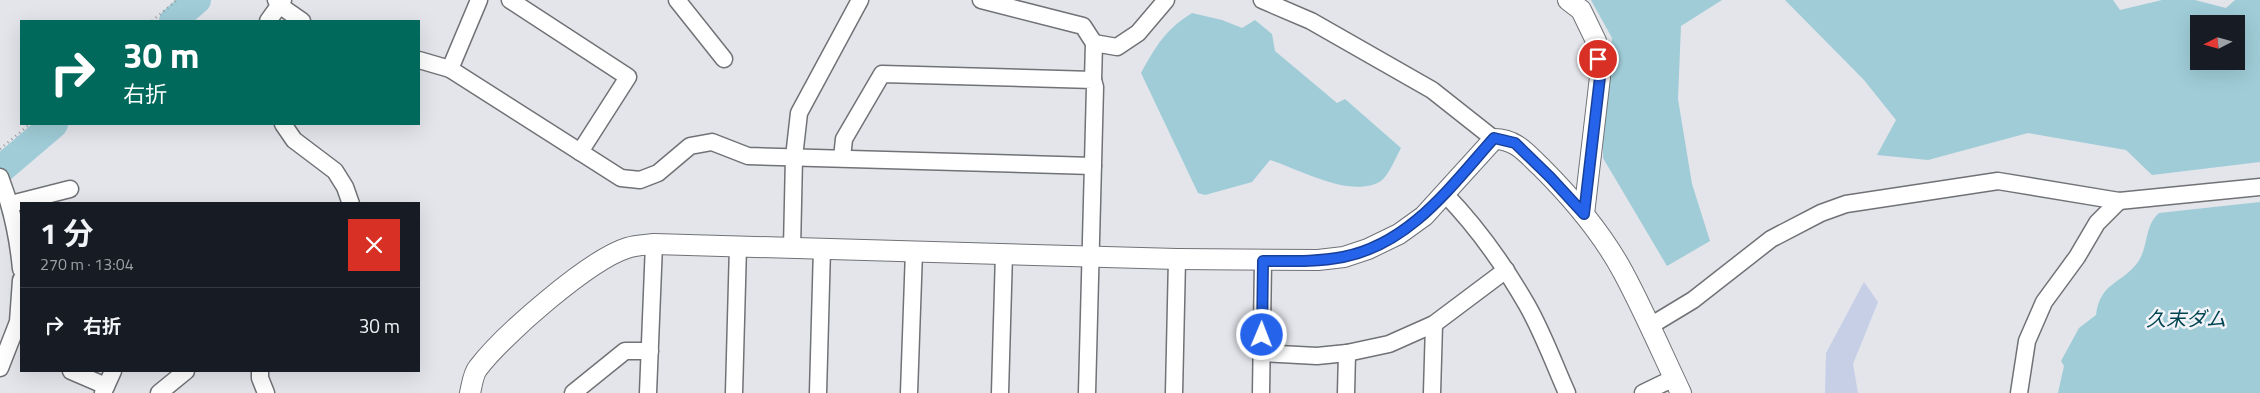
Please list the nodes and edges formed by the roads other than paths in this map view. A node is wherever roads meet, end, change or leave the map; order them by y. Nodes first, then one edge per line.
1 (479, 0) edge
2 (510, 0) edge
3 (677, 0) edge
4 (860, 0) edge
5 (981, 0) edge
6 (1166, 0) edge
7 (1262, 0) edge
8 (1568, 0) edge
9 (279, 2) edge
10 (1040, 7) edge
11 (269, 20) edge
12 (301, 20) edge
13 (1094, 43) junction
14 (724, 59) dead end
15 (420, 60) edge
16 (450, 69) junction
17 (1093, 80) junction
18 (285, 125) edge
19 (1494, 138) junction
20 (580, 152) junction
21 (794, 157) junction
22 (842, 158) junction
23 (1093, 166) junction
24 (0, 177) edge
25 (2260, 187) edge
26 (1445, 194) junction
27 (64, 195) edge
28 (2119, 201) junction
29 (20, 202) edge
30 (23, 202) edge
31 (350, 202) edge
32 (11, 204) junction
33 (1584, 214) junction
34 (654, 244) junction
35 (738, 246) junction
36 (792, 248) junction
37 (822, 248) junction
38 (914, 251) junction
39 (1004, 253) junction
40 (1091, 255) junction
41 (20, 259) edge
42 (1177, 259) junction
43 (1263, 261) junction
44 (1506, 270) junction
45 (20, 294) edge
46 (1434, 324) junction
47 (1650, 326) junction
48 (650, 351) junction
49 (1347, 352) junction
50 (1262, 353) junction
51 (0, 368) edge
52 (75, 372) edge
53 (185, 372) edge
54 (260, 372) edge
55 (107, 383) edge
56 (1677, 386) edge
57 (159, 393) edge
58 (266, 393) edge
59 (470, 393) edge
60 (573, 393) edge
61 (648, 393) edge
62 (734, 393) edge
63 (818, 393) edge
64 (910, 393) edge
65 (1000, 393) edge
66 (1087, 393) edge
67 (1174, 393) edge
68 (1261, 393) edge
69 (1346, 393) edge
70 (1432, 393) edge
71 (1567, 393) edge
72 (1643, 393) edge
73 (2019, 393) edge

1 - 16 street
2 - 20 street
3 - 14 street
4 - 21 street
5 - 10 street
6 - 13 street
7 - 19 street
8 - 33 street
9 - 11 street
9 - 12 street
10 - 13 street
13 - 17 street
15 - 16 street
16 - 20 street
17 - 22 street
17 - 23 street
18 - 31 street
19 - 26 street
19 - 33 street
20 - 21 street
21 - 22 street
21 - 36 street
22 - 23 street
23 - 40 street
24 - 32 street
25 - 28 street
26 - 43 street
26 - 44 street
27 - 30 street
28 - 47 street
28 - 73 street
29 - 32 street
32 - 41 street
33 - 47 street
34 - 35 street
34 - 48 street
34 - 59 street
35 - 36 street
35 - 62 street
36 - 37 street
37 - 38 street
37 - 63 street
38 - 39 street
38 - 64 street
39 - 40 street
39 - 65 street
40 - 42 street
40 - 66 street
42 - 43 street
42 - 67 street
43 - 50 street
44 - 46 street
44 - 71 street
45 - 51 street
46 - 49 street
46 - 70 street
47 - 56 street
48 - 60 street
48 - 61 street
49 - 50 street
49 - 69 street
50 - 68 street
52 - 55 street
53 - 57 street
54 - 58 street
56 - 72 street

